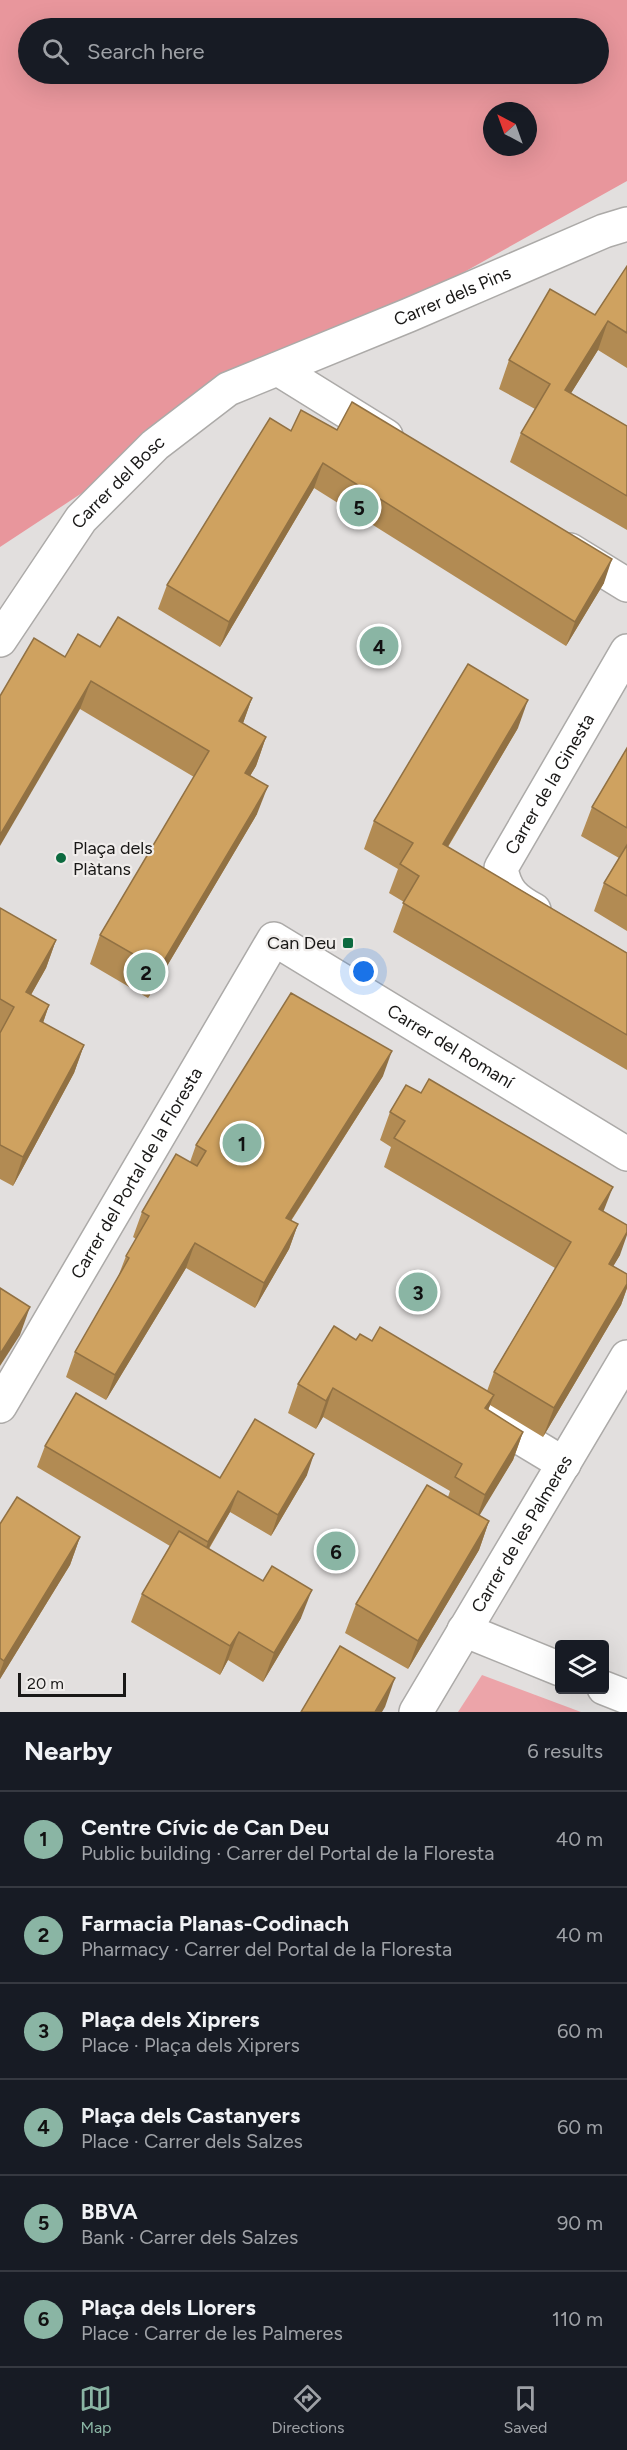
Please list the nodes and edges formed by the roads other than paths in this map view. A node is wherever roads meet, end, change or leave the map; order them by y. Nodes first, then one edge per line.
1 (627, 224) edge
2 (278, 369) junction
3 (407, 449) edge
4 (547, 536) edge
5 (627, 585) edge
6 (0, 640) edge
7 (627, 651) edge
8 (556, 923) edge
9 (274, 939) joint
10 (627, 1154) edge
11 (627, 1357) edge
12 (454, 1398) edge
13 (0, 1406) edge
14 (564, 1464) junction
15 (464, 1630) junction
16 (555, 1667) edge
17 (609, 1690) edge
18 (627, 1697) edge
19 (416, 1712) edge

1 - 2 street, Carrer dels Pins
2 - 3 street
2 - 6 street, Carrer del Bosc
4 - 5 street
7 - 8 street, Carrer de la Ginesta
9 - 10 street, Carrer del Romaní
9 - 13 street, Carrer del Portal de la Floresta
11 - 14 street, Carrer de les Palmeres
12 - 14 street
14 - 15 street, Carrer de les Palmeres
15 - 16 street
15 - 19 street, Carrer de les Palmeres
17 - 18 street

